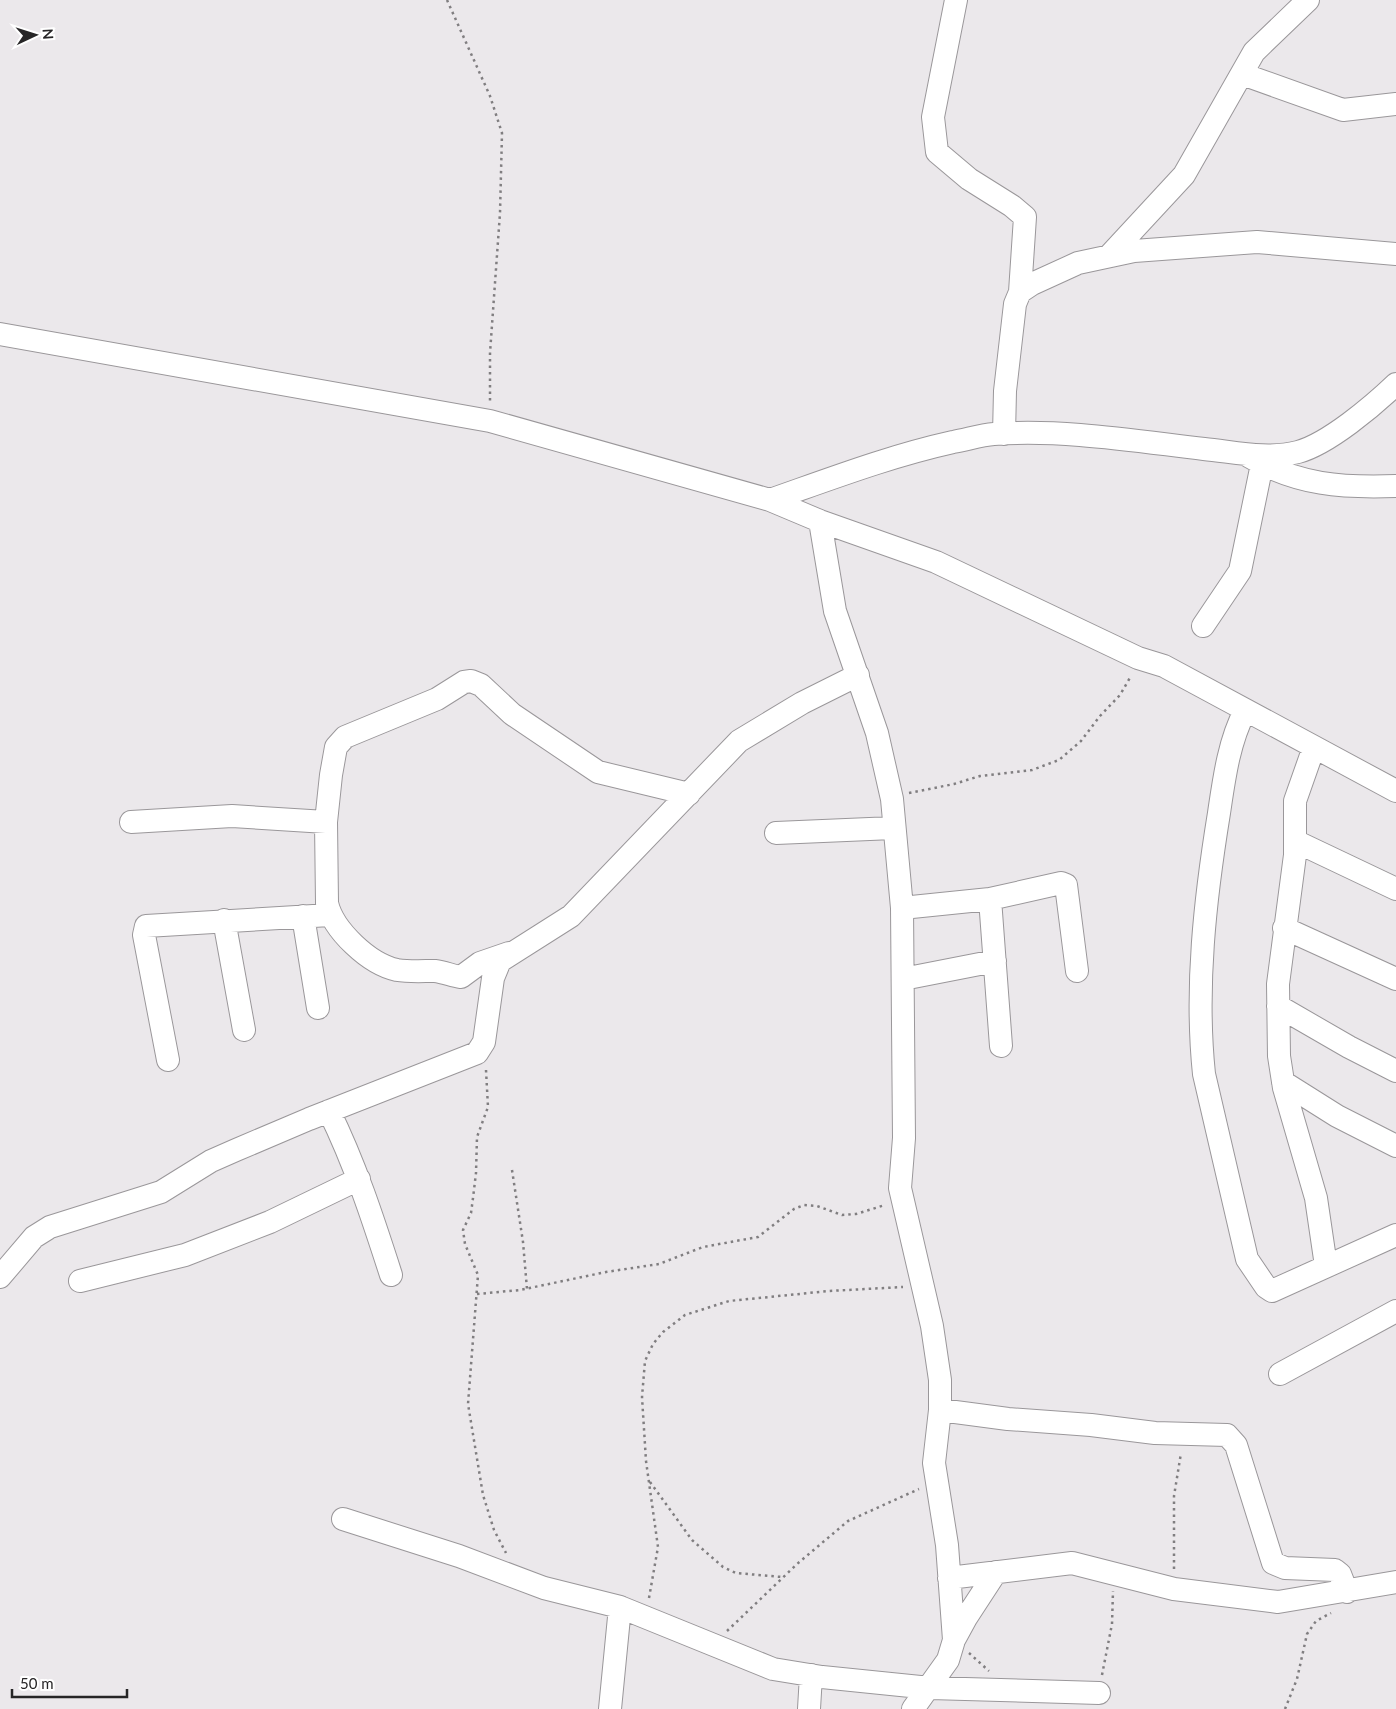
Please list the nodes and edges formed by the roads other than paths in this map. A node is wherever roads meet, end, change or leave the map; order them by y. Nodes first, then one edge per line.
1 (956, 0) edge
2 (1308, 0) edge
3 (1242, 74) junction
4 (1396, 104) edge
5 (1396, 254) edge
6 (1109, 256) junction
7 (1020, 292) junction
8 (0, 334) edge
9 (1396, 384) edge
10 (1004, 434) junction
11 (1254, 459) junction
12 (1396, 486) edge
13 (770, 500) junction
14 (820, 521) junction
15 (1203, 626) dead end
16 (858, 675) junction
17 (1245, 710) junction
18 (1314, 747) junction
19 (1396, 791) edge
20 (689, 794) junction
21 (131, 822) dead end
22 (326, 822) junction
23 (893, 828) junction
24 (776, 833) dead end
25 (1295, 841) junction
26 (1396, 889) edge
27 (990, 898) junction
28 (902, 908) junction
29 (330, 914) junction
30 (303, 916) junction
31 (224, 920) junction
32 (1284, 928) junction
33 (513, 952) junction
34 (995, 961) junction
35 (1077, 971) dead end
36 (903, 979) junction
37 (1396, 979) edge
38 (1278, 1006) junction
39 (318, 1008) dead end
40 (244, 1030) dead end
41 (1001, 1046) dead end
42 (168, 1060) dead end
43 (1396, 1071) edge
44 (1283, 1082) junction
45 (329, 1111) junction
46 (1396, 1146) edge
47 (359, 1179) junction
48 (1396, 1235) edge
49 (1326, 1266) junction
50 (391, 1275) dead end
51 (0, 1277) edge
52 (80, 1281) dead end
53 (1396, 1311) edge
54 (1280, 1374) dead end
55 (940, 1410) junction
56 (343, 1519) dead end
57 (996, 1572) junction
58 (949, 1578) junction
59 (1396, 1582) edge
60 (1347, 1592) junction
61 (620, 1607) junction
62 (955, 1638) junction
63 (811, 1675) junction
64 (930, 1688) junction
65 (1099, 1693) road end
66 (610, 1709) edge
67 (809, 1709) edge
68 (913, 1709) edge

1 - 7 street
2 - 3 street
3 - 4 street
3 - 6 street
5 - 6 street
6 - 7 street
7 - 10 street
8 - 13 street
9 - 11 street
10 - 11 street
10 - 13 street
11 - 12 street
11 - 15 street
13 - 14 street
14 - 16 street
14 - 17 street
16 - 20 street
16 - 23 street
17 - 18 street
17 - 49 street
18 - 19 street
18 - 25 street
20 - 22 street
20 - 33 street
21 - 22 street
22 - 29 street
23 - 24 street
23 - 28 street
25 - 26 street
25 - 32 street
27 - 28 street
27 - 34 street
27 - 35 street
28 - 36 street
29 - 30 street
29 - 33 street
30 - 31 street
30 - 39 street
31 - 40 street
31 - 42 street
32 - 37 street
32 - 38 street
33 - 45 street
34 - 36 street
34 - 41 street
36 - 55 street
38 - 43 street
38 - 44 street
44 - 46 street
44 - 49 street
45 - 47 street
45 - 51 street
47 - 50 street
47 - 52 street
48 - 49 street
53 - 54 street
55 - 58 street
55 - 60 street
56 - 61 street
57 - 58 street
57 - 60 street
57 - 62 street
58 - 62 street
59 - 60 street
61 - 63 street
61 - 66 street
62 - 64 street
63 - 64 street
63 - 67 street
64 - 65 street
64 - 68 street

